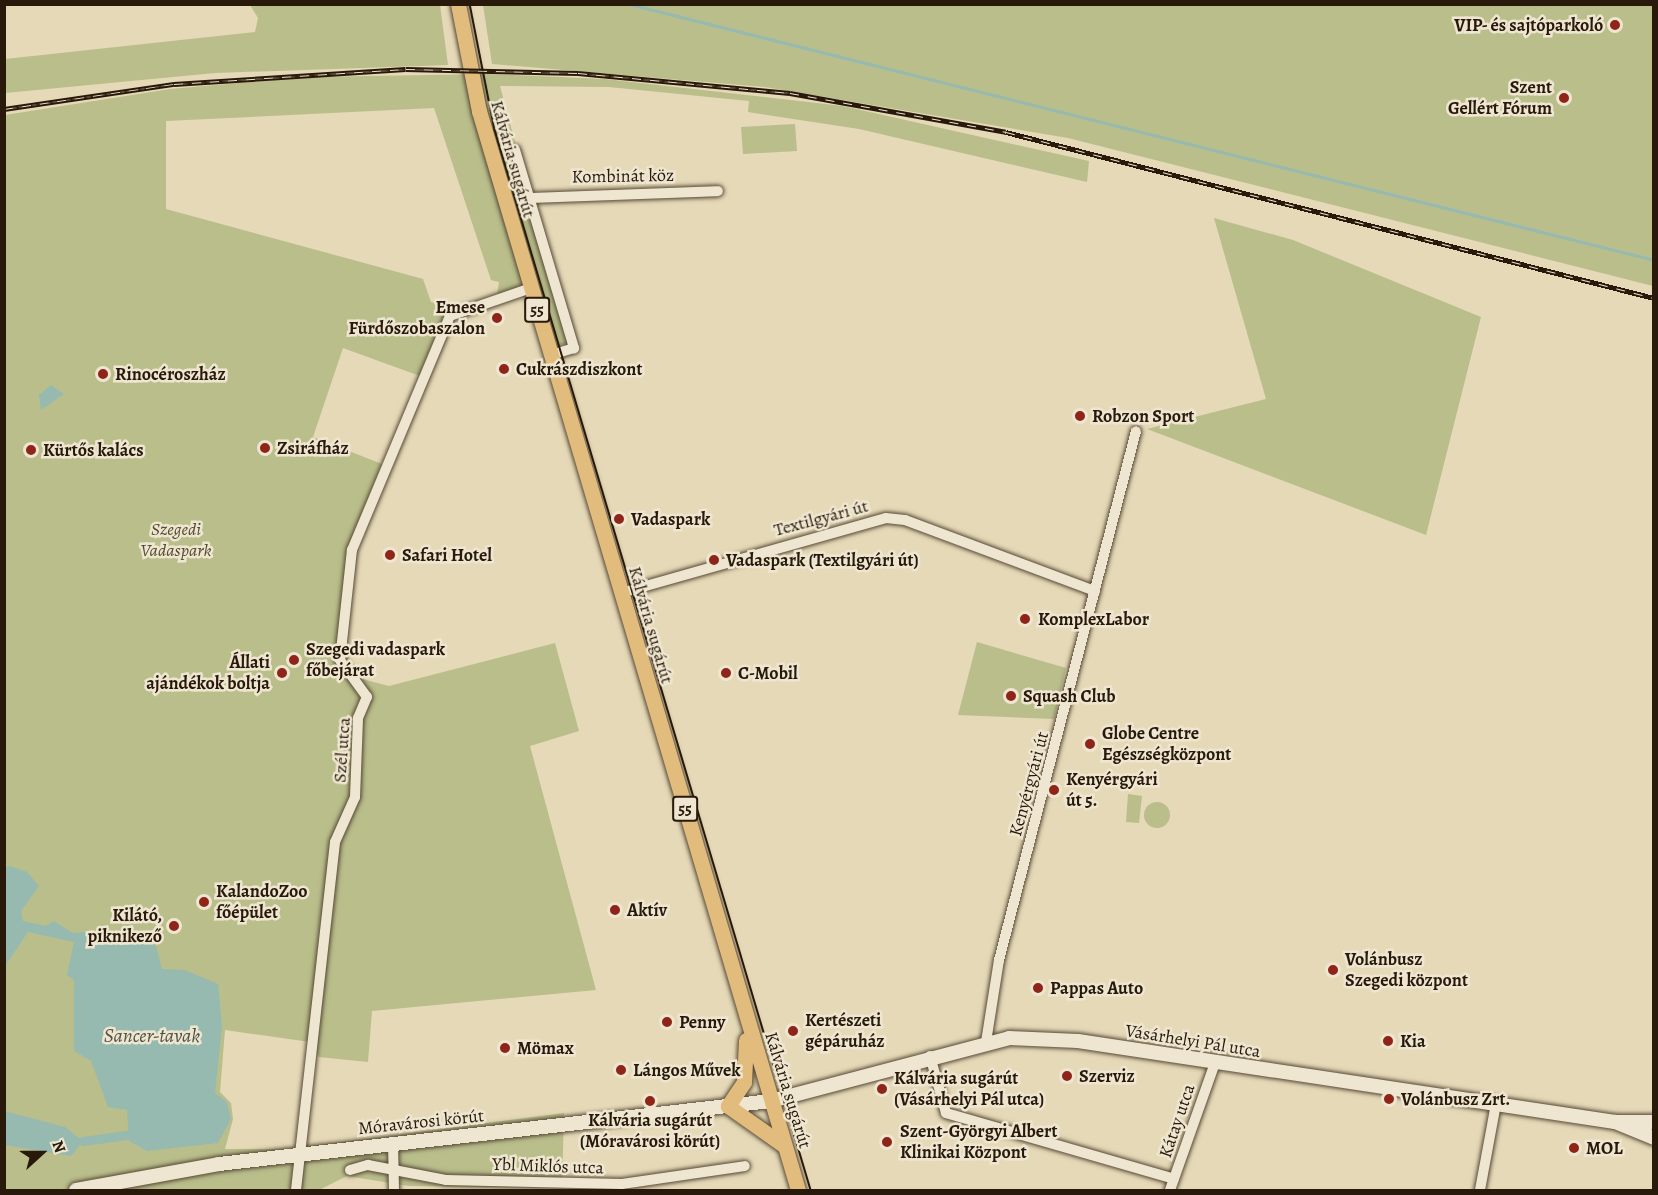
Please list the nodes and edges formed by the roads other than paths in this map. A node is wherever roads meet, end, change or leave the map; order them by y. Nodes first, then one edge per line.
1 (458, 4) edge
2 (515, 150) dead end
3 (718, 191) dead end
4 (529, 198) junction
5 (531, 288) junction
6 (551, 355) junction
7 (1136, 431) dead end
8 (1095, 591) junction
9 (621, 593) junction
10 (746, 1022) junction
11 (986, 1042) junction
12 (930, 1056) junction
13 (1215, 1063) junction
14 (771, 1101) junction
15 (1496, 1104) junction
16 (728, 1106) junction
17 (1615, 1122) junction
18 (1652, 1125) edge
19 (1653, 1138) edge
20 (393, 1142) junction
21 (786, 1148) junction
22 (299, 1154) junction
23 (745, 1166) dead end
24 (350, 1170) dead end
25 (395, 1172) junction
26 (1174, 1179) junction
27 (595, 1187) edge
28 (76, 1191) edge
29 (296, 1191) edge
30 (394, 1191) edge
31 (798, 1191) edge
32 (1170, 1191) edge
33 (1480, 1191) edge

1 - 5 main road, Kálvária sugárút / 55
2 - 4 street, Kálvária sugárút
3 - 4 street, Kombinát köz
4 - 6 street, Kálvária sugárút
5 - 6 main road, Kálvária sugárút / 55
5 - 22 street, Szél utca
6 - 9 main road, Kálvária sugárút / 55
7 - 8 street, Kenyérgyári út
8 - 9 street, Textilgyári út
8 - 11 street, Kenyérgyári út
9 - 10 main road, Kálvária sugárút / 55
10 - 14 main road, Kálvária sugárút / 55
10 - 16 main road
11 - 12 main road, Vásárhelyi Pál utca
11 - 13 main road, Vásárhelyi Pál utca
12 - 14 main road, Vásárhelyi Pál utca
12 - 26 street
13 - 15 main road, Vásárhelyi Pál utca
13 - 26 street, Kátay utca
14 - 16 main road, Móravárosi körút
14 - 21 main road, Kálvária sugárút / 55
15 - 17 main road, Vásárhelyi Pál utca
15 - 33 street
16 - 20 main road, Móravárosi körút
16 - 21 main road
17 - 18 main road, Vásárhelyi Pál utca
17 - 19 main road, Vásárhelyi Pál utca
20 - 22 main road, Móravárosi körút
20 - 25 street
21 - 31 main road, Kálvária sugárút / 55
22 - 28 main road, Móravárosi körút
22 - 29 street, Szél utca
23 - 27 street, Ybl Miklós utca
24 - 25 street, Ybl Miklós utca
25 - 27 street, Ybl Miklós utca
25 - 30 street
26 - 32 street, Kátay utca

